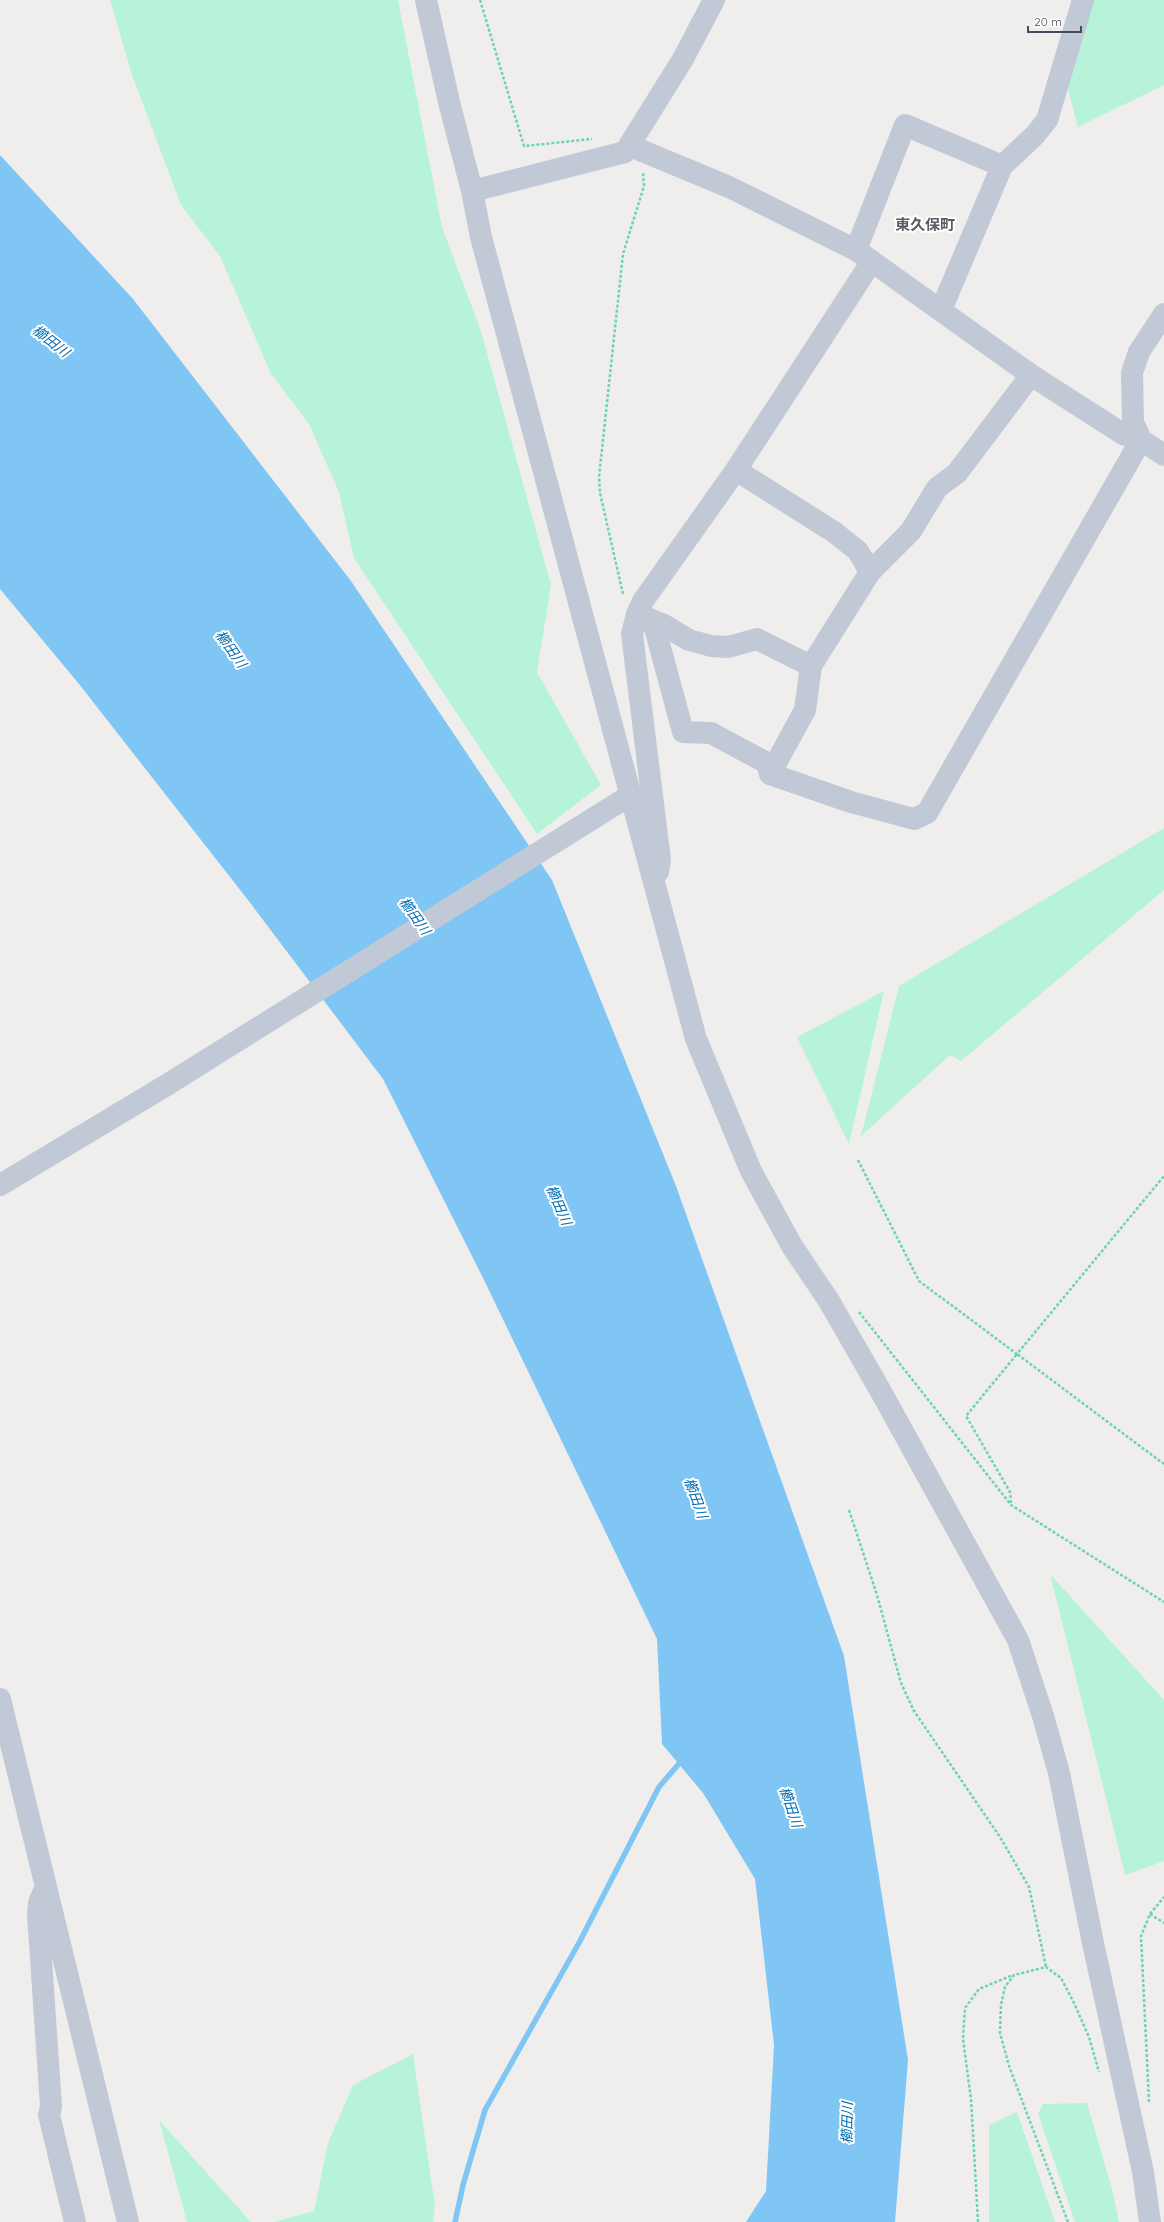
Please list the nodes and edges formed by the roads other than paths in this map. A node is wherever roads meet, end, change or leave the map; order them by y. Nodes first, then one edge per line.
1 (426, 0) edge
2 (714, 0) edge
3 (1082, 0) edge
4 (636, 146) junction
5 (1002, 166) junction
6 (472, 191) junction
7 (864, 255) junction
8 (941, 310) junction
9 (1164, 314) edge
10 (1031, 376) junction
11 (1141, 440) junction
12 (1164, 455) edge
13 (736, 470) junction
14 (870, 572) junction
15 (645, 617) junction
16 (811, 666) junction
17 (770, 774) junction
18 (621, 800) junction
19 (655, 890) junction
20 (0, 1185) edge
21 (0, 1699) edge
22 (46, 1886) junction
23 (75, 2222) edge
24 (128, 2222) edge
25 (1150, 2222) edge

1 - 6 street
2 - 4 street
3 - 5 street
4 - 6 street
4 - 7 street
5 - 7 street
5 - 8 street
6 - 18 street
7 - 8 street
7 - 13 street
8 - 10 street
9 - 11 street
10 - 11 street
10 - 14 street
11 - 12 street
11 - 17 street
13 - 14 street
13 - 15 street
14 - 16 street
15 - 16 street
15 - 17 street
15 - 19 street
16 - 17 street
18 - 19 street
18 - 20 street
19 - 25 street
21 - 22 street
22 - 23 street
22 - 24 street

